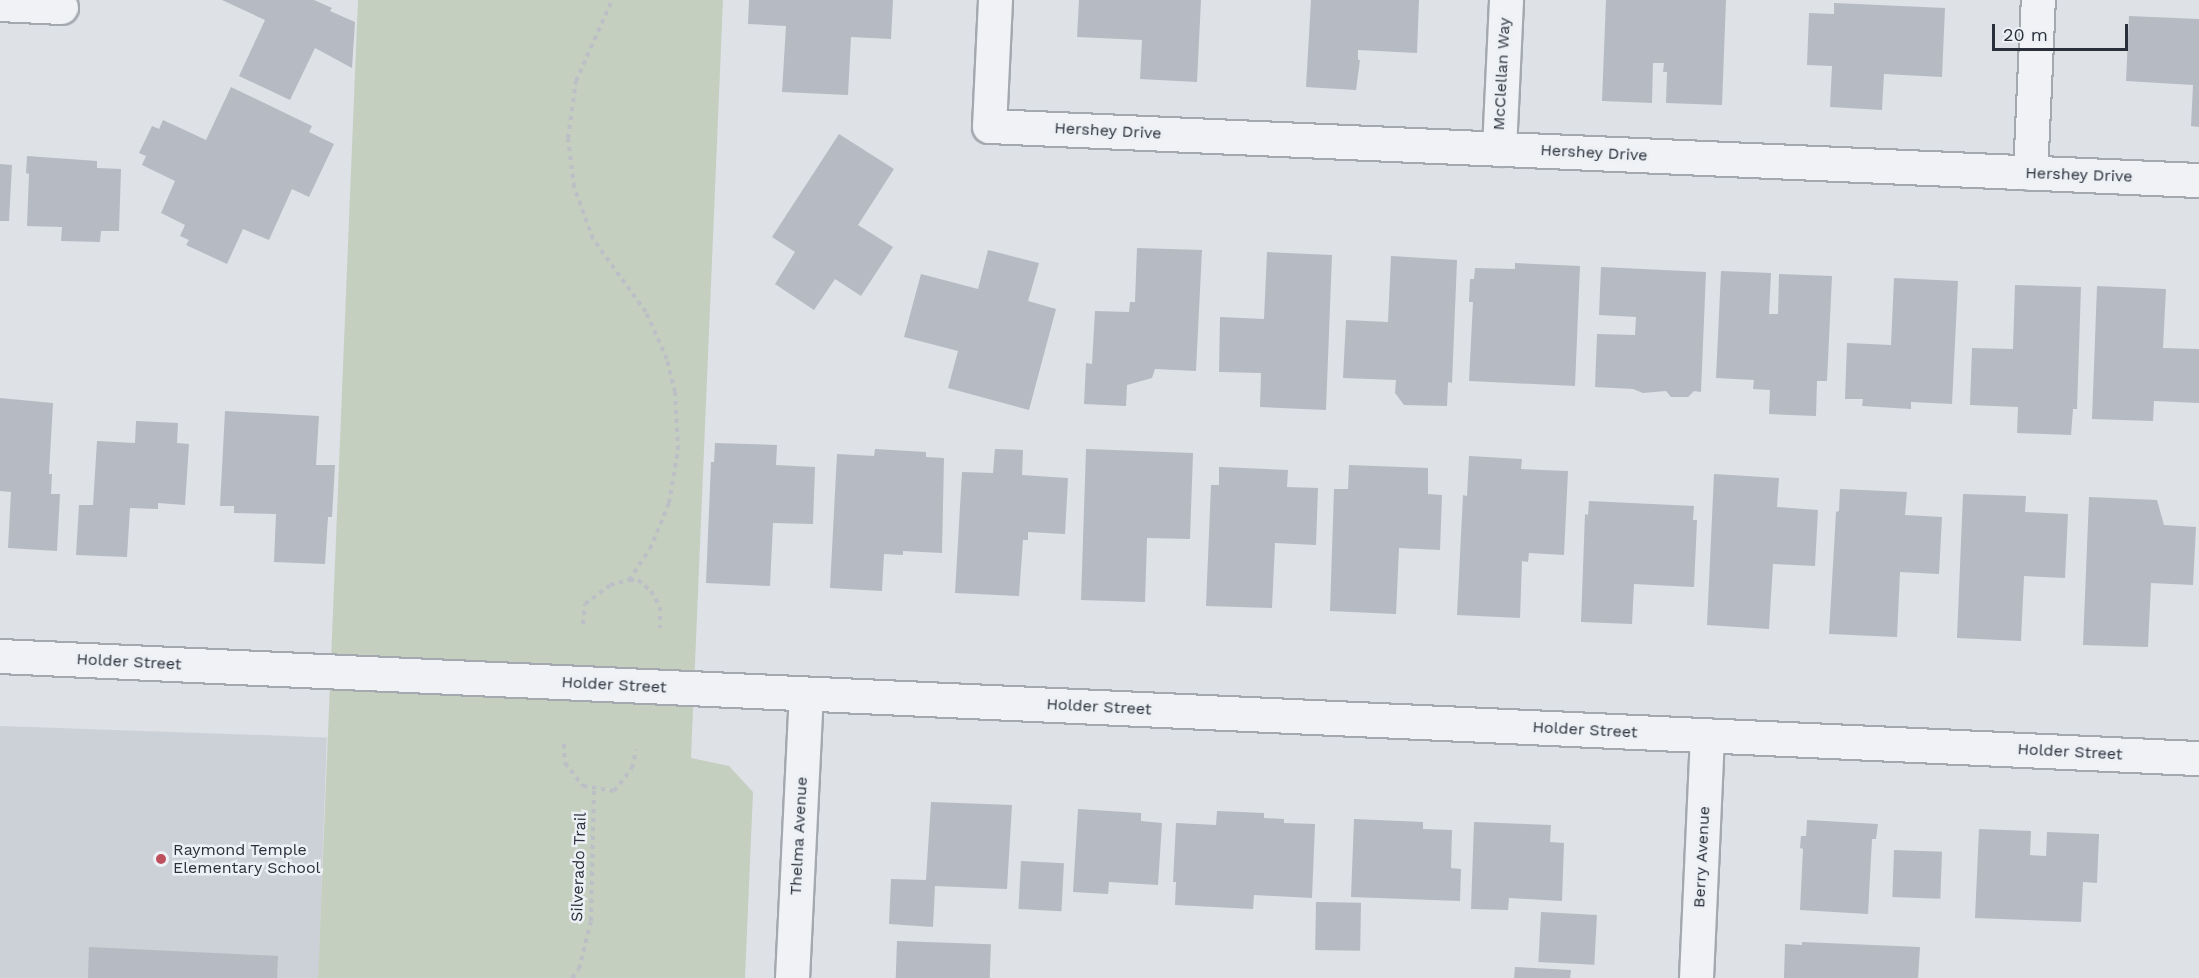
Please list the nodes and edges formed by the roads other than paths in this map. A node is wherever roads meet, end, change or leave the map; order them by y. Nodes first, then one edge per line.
1 (995, 0) edge
2 (1506, 0) edge
3 (2038, 0) edge
4 (0, 4) edge
5 (61, 7) dead end
6 (1499, 148) junction
7 (2030, 173) junction
8 (2199, 180) edge
9 (0, 656) edge
10 (806, 694) junction
11 (1707, 735) junction
12 (2199, 758) edge
13 (792, 978) edge
14 (1696, 978) edge

1 - 6 street, Hershey Drive
2 - 6 street, McClellan Way
3 - 7 street
4 - 5 street
6 - 7 street, Hershey Drive
7 - 8 street, Hershey Drive
9 - 10 street, Holder Street
10 - 11 street, Holder Street
10 - 13 street, Thelma Avenue
11 - 12 street, Holder Street
11 - 14 street, Berry Avenue

